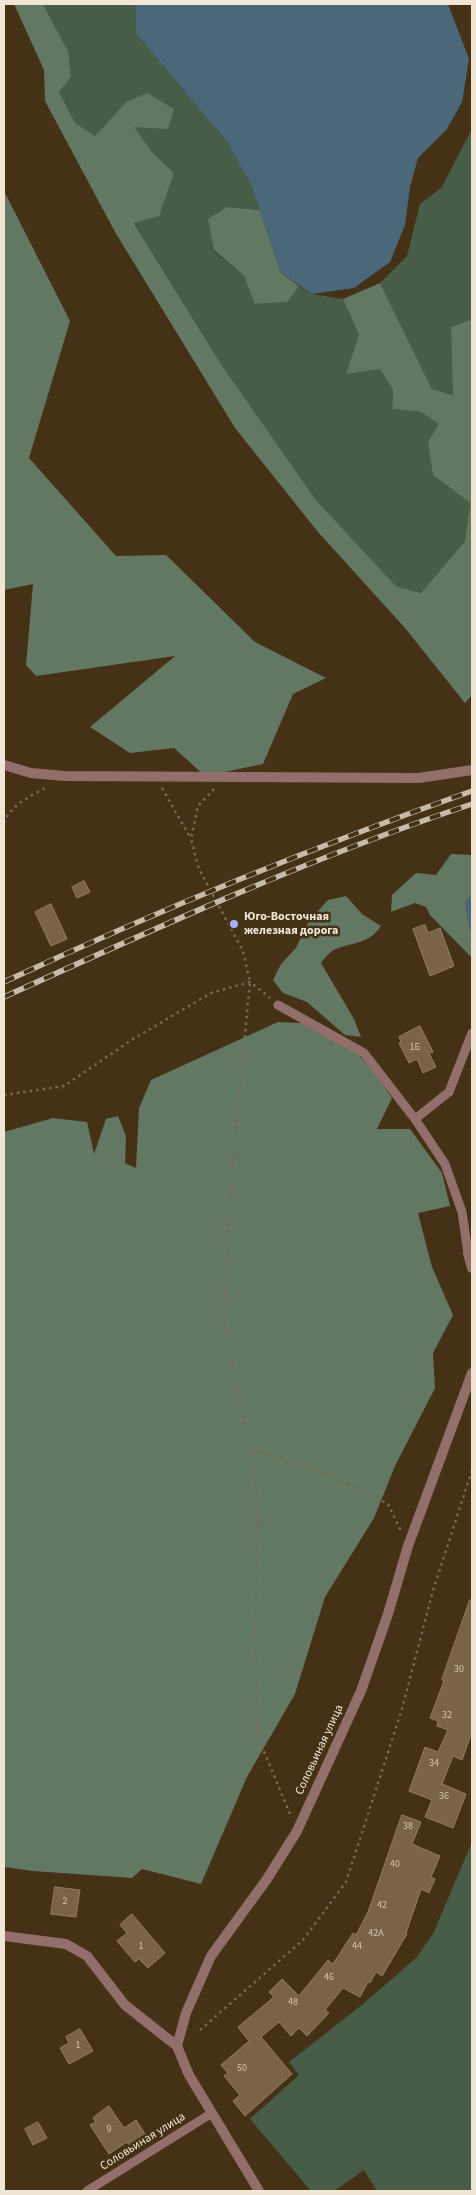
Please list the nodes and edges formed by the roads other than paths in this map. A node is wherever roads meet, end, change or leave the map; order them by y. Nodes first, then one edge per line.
1 (4, 765) edge
2 (472, 770) edge
3 (278, 1005) road end
4 (472, 1033) edge
5 (415, 1119) junction
6 (468, 1253) joint
7 (472, 1268) edge
8 (472, 1373) edge
9 (4, 1936) edge
10 (177, 2046) junction
11 (212, 2113) junction
12 (86, 2191) edge
13 (259, 2191) edge

1 - 2 street
3 - 5 lane
4 - 5 lane
5 - 6 lane
6 - 7 street
8 - 10 street, Соловьиная улица
9 - 10 street
10 - 11 street
11 - 12 lane, Соловьиная улица
11 - 13 street

